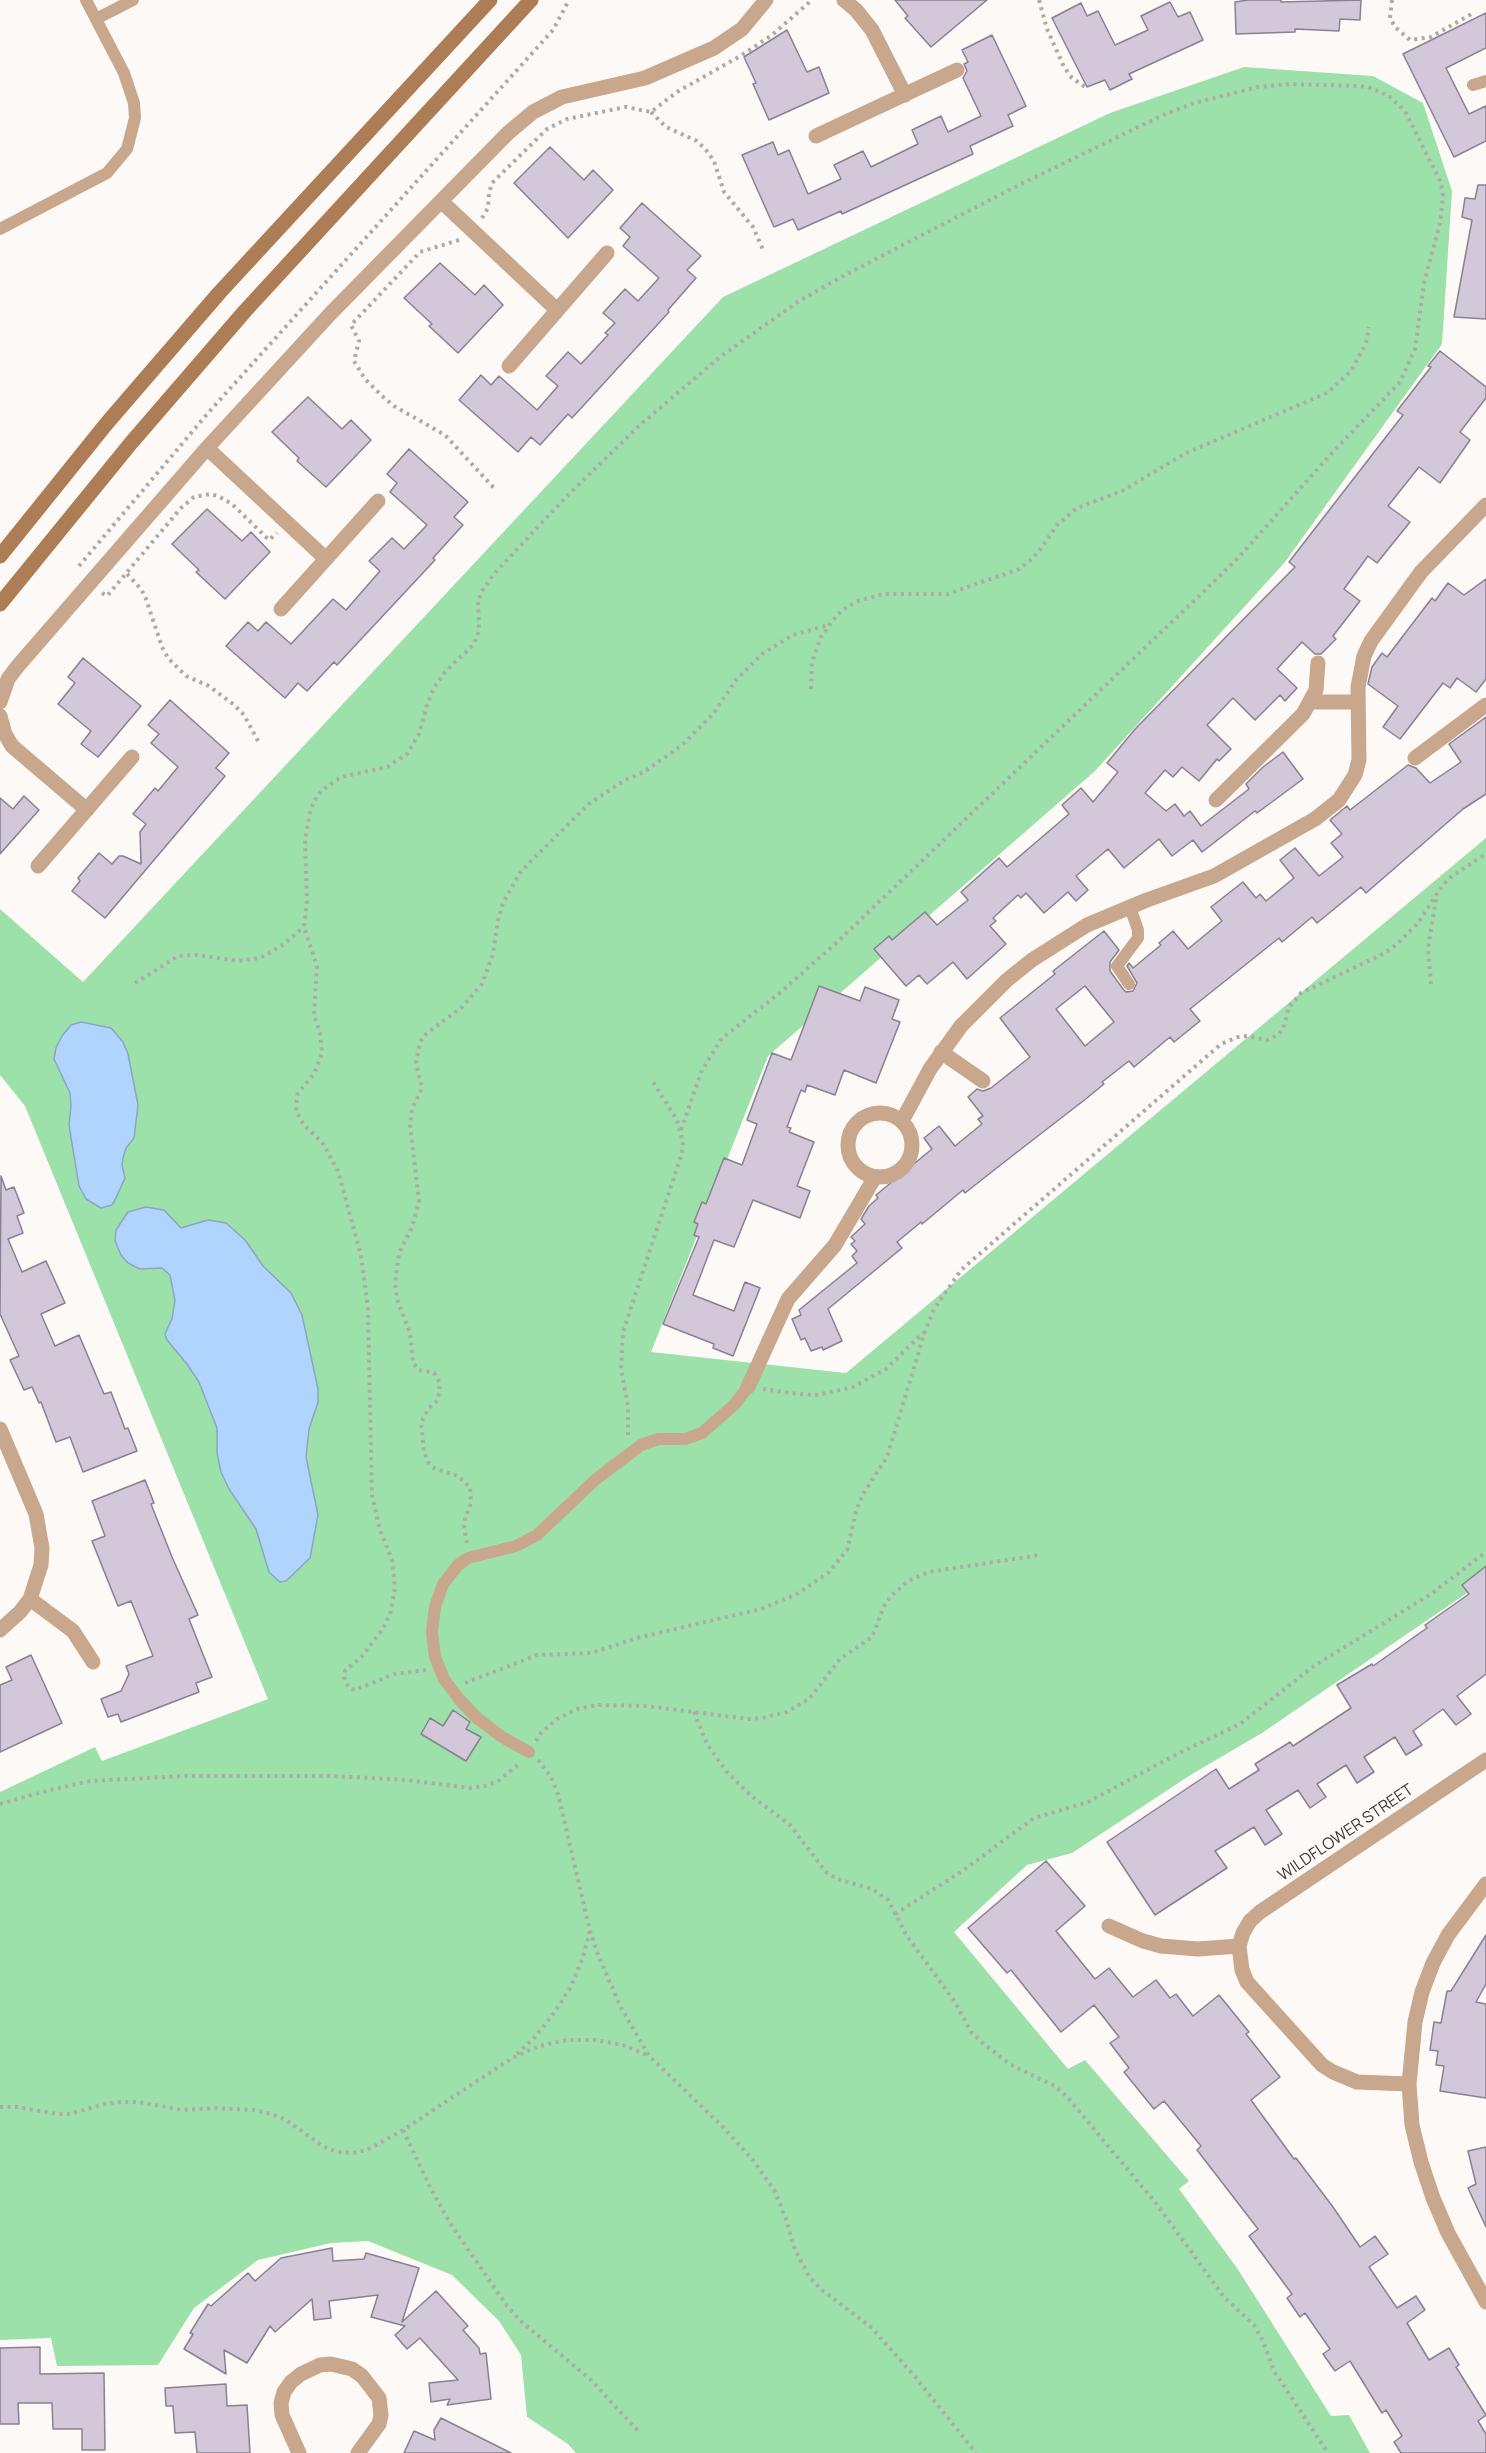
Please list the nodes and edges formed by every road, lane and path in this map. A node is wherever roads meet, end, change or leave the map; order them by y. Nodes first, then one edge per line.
1 (86, 0) edge
2 (133, 0) edge
3 (490, 0) edge
4 (531, 0) edge
5 (569, 0) edge
6 (766, 0) edge
7 (812, 0) edge
8 (844, 0) edge
9 (1039, 0) edge
10 (1392, 0) edge
11 (1476, 12) dead end
12 (96, 19) junction
13 (957, 70) dead end
14 (1486, 81) edge
15 (1473, 86) dead end
16 (1088, 89) dead end
17 (905, 95) junction
18 (651, 112) junction
19 (816, 136) dead end
20 (441, 201) junction
21 (0, 229) edge
22 (471, 229) junction
23 (764, 252) dead end
24 (607, 253) dead end
25 (557, 310) junction
26 (1369, 327) dead end
27 (509, 366) dead end
28 (207, 448) junction
29 (495, 489) dead end
30 (378, 501) dead end
31 (1486, 505) edge
32 (287, 523) junction
33 (0, 556) edge
34 (326, 559) junction
35 (74, 573) dead end
36 (126, 573) junction
37 (91, 582) junction
38 (0, 604) edge
39 (281, 609) dead end
40 (828, 625) junction
41 (1318, 663) dead end
42 (811, 689) dead end
43 (0, 702) edge
44 (1311, 702) junction
45 (1358, 702) junction
46 (1486, 705) edge
47 (0, 716) edge
48 (258, 741) dead end
49 (132, 757) dead end
50 (1415, 758) dead end
51 (1216, 800) dead end
52 (87, 810) junction
53 (1486, 854) edge
54 (38, 866) dead end
55 (1437, 895) junction
56 (1130, 908) junction
57 (304, 927) junction
58 (135, 983) dead end
59 (1128, 984) dead end
60 (1431, 984) dead end
61 (941, 1052) junction
62 (983, 1081) dead end
63 (653, 1082) dead end
64 (902, 1121) junction
65 (681, 1130) junction
66 (875, 1177) junction
67 (925, 1331) junction
68 (748, 1387) junction
69 (0, 1429) edge
70 (621, 1459) junction
71 (1486, 1552) edge
72 (1040, 1555) dead end
73 (468, 1558) junction
74 (30, 1599) junction
75 (0, 1630) edge
76 (93, 1662) dead end
77 (439, 1669) junction
78 (450, 1689) junction
79 (694, 1712) junction
80 (529, 1752) junction
81 (1486, 1760) edge
82 (0, 1804) edge
83 (1486, 1884) edge
84 (895, 1914) junction
85 (1109, 1926) dead end
86 (591, 1930) junction
87 (1239, 1946) junction
88 (650, 2056) junction
89 (513, 2058) junction
90 (1409, 2085) junction
91 (0, 2107) edge
92 (403, 2130) junction
93 (1486, 2301) edge
94 (638, 2431) dead end
95 (298, 2453) edge
96 (358, 2453) edge
97 (976, 2453) edge
98 (1328, 2453) edge

1 - 12 lane
2 - 12 lane
3 - 33 street
4 - 38 street
5 - 35 path
6 - 20 street
7 - 18 path
8 - 17 street
9 - 16 path
10 - 11 path
12 - 21 lane
13 - 17 street
14 - 15 lane
17 - 19 street
18 - 22 path
18 - 23 path
20 - 22 street
20 - 28 street
22 - 25 street
22 - 29 path
24 - 25 street
25 - 27 street
26 - 40 path
28 - 32 street
28 - 37 street
30 - 34 street
31 - 45 street
32 - 34 street
32 - 36 path
34 - 39 street
36 - 37 path
36 - 48 path
37 - 43 street
40 - 42 path
40 - 73 path
41 - 44 street
44 - 45 street
44 - 51 street
45 - 56 street
46 - 50 street
47 - 52 street
49 - 52 street
52 - 54 street
53 - 55 path
55 - 60 path
55 - 67 path
56 - 59 lane
56 - 61 street
57 - 58 path
57 - 65 path
57 - 77 path
61 - 62 street
61 - 64 street
63 - 65 path
64 - 66 street
64 - 66 street
65 - 70 path
66 - 68 street
67 - 68 path
67 - 78 path
68 - 70 lane
69 - 74 street
70 - 73 lane
71 - 84 path
72 - 79 path
73 - 77 lane
74 - 75 street
74 - 76 street
77 - 78 lane
78 - 80 lane
79 - 80 path
79 - 84 path
80 - 82 path
80 - 86 path
81 - 87 street, WILDFLOWER STREET
83 - 90 street
84 - 98 path
85 - 87 street
86 - 88 path
86 - 89 path
87 - 90 street
88 - 89 path
88 - 97 path
89 - 92 path
90 - 93 street
91 - 92 path
92 - 94 path
95 - 96 street

